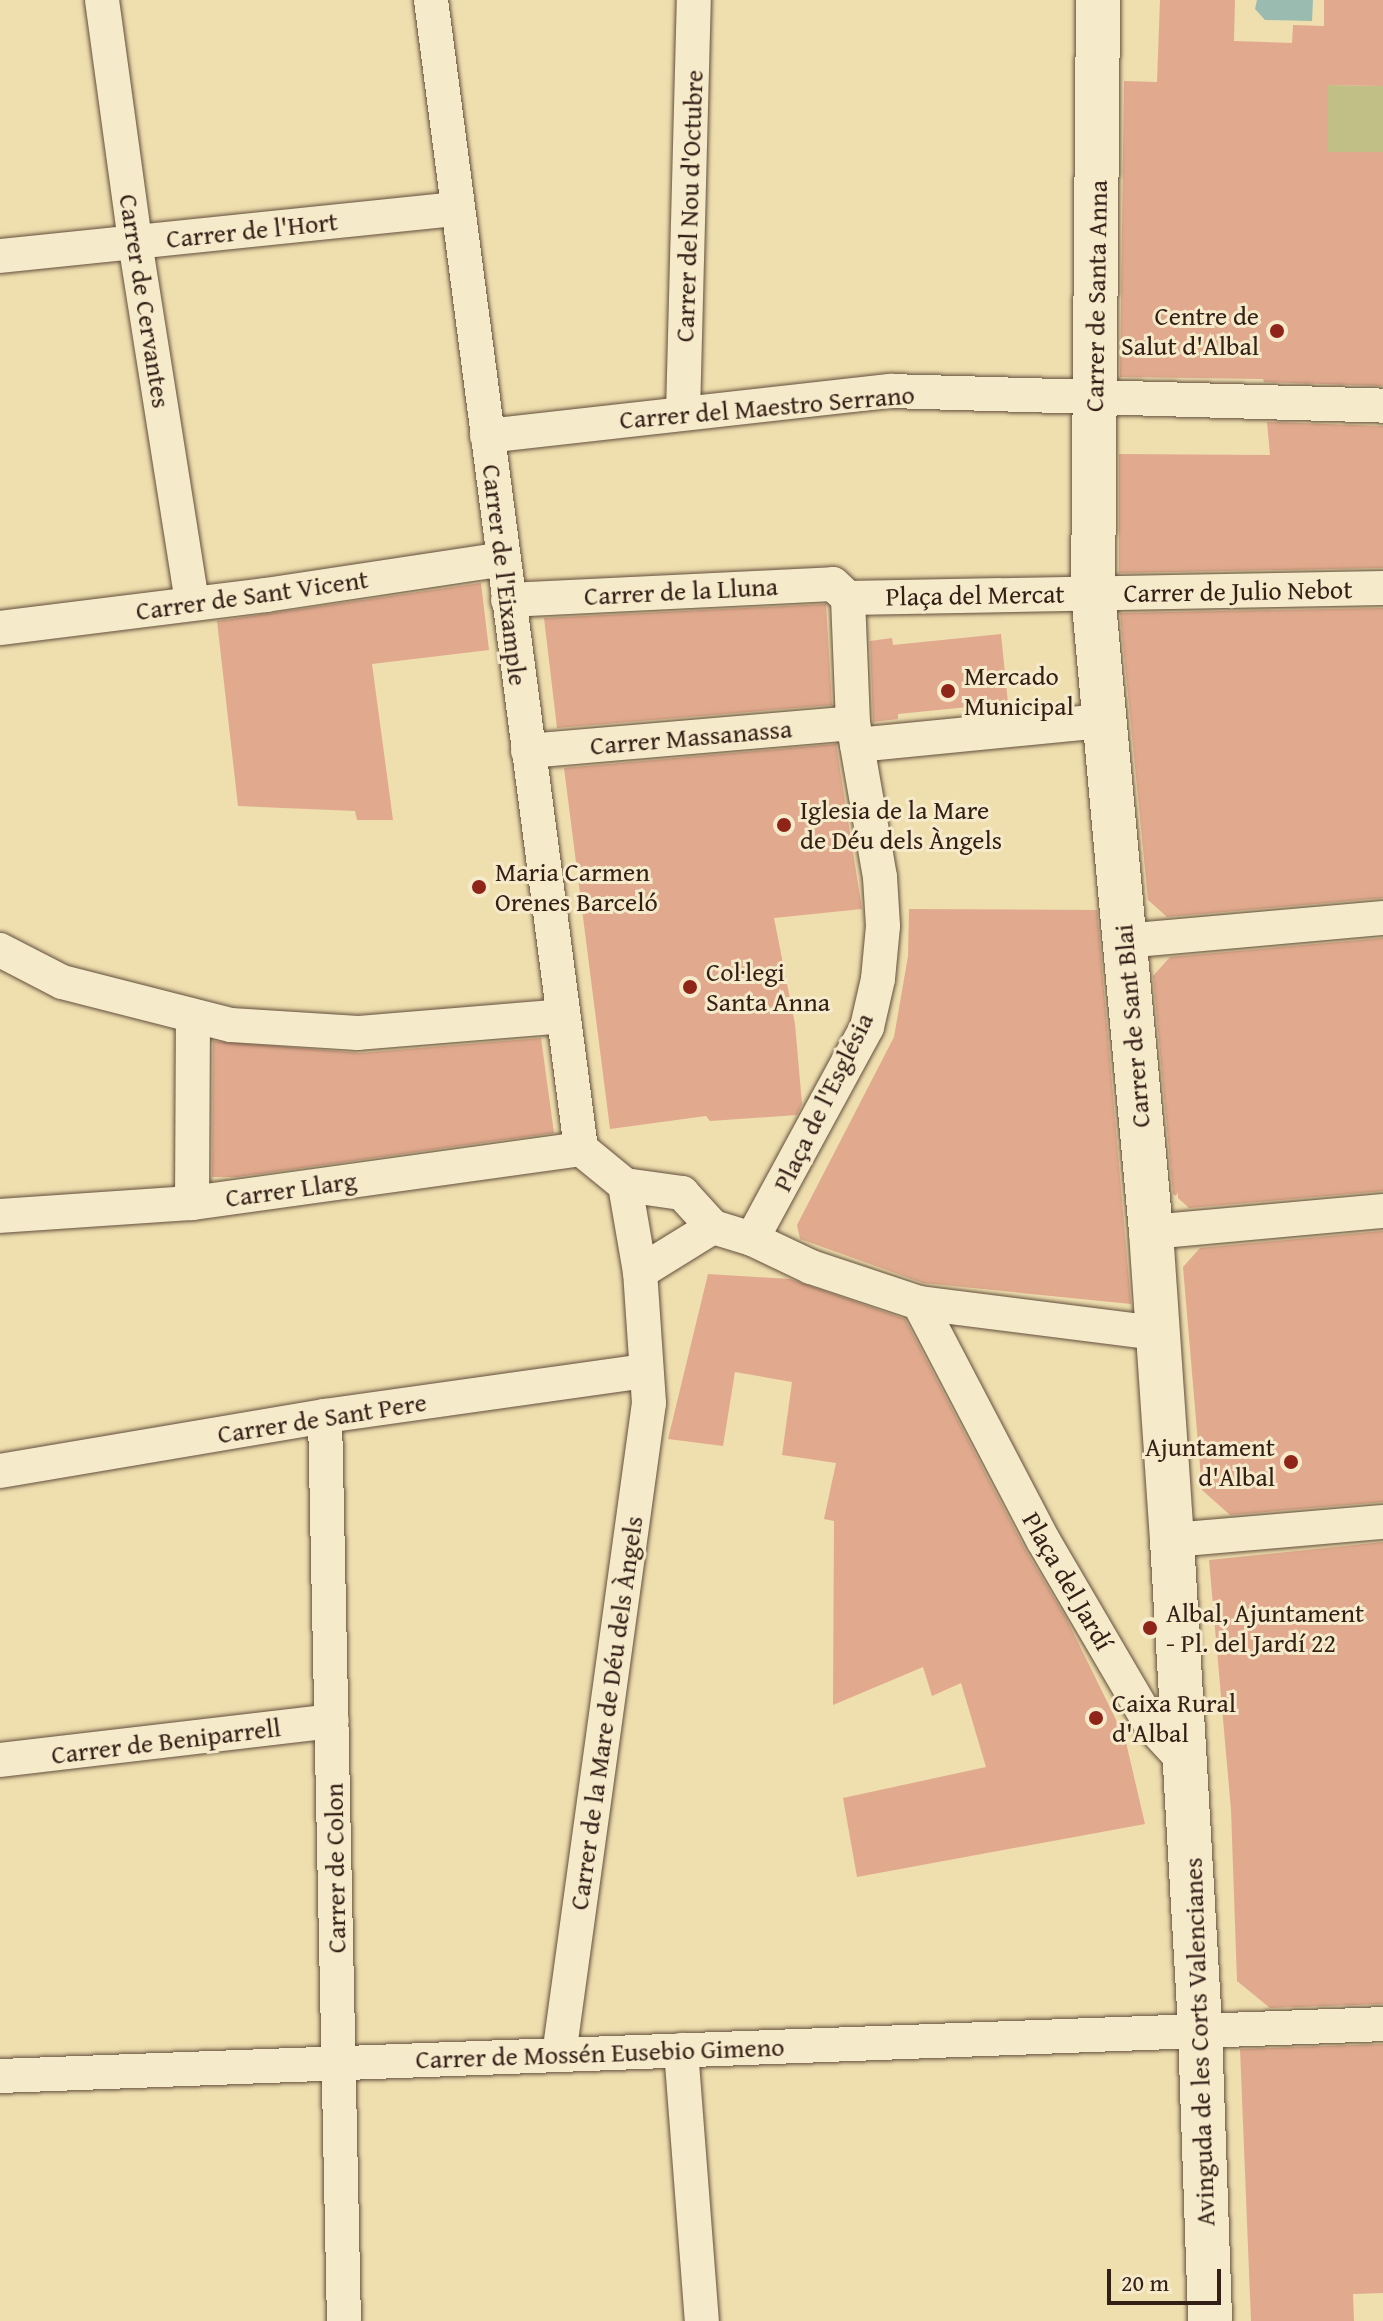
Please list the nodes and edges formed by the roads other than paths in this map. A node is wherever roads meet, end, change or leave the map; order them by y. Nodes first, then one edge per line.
1 (102, 0) edge
2 (431, 0) edge
3 (694, 0) edge
4 (1098, 0) edge
5 (457, 209) junction
6 (135, 242) junction
7 (0, 256) edge
8 (1095, 398) junction
9 (1383, 406) edge
10 (683, 413) junction
11 (487, 436) junction
12 (503, 559) junction
13 (1383, 588) edge
14 (1093, 593) junction
15 (848, 598) junction
16 (508, 600) junction
17 (192, 602) junction
18 (0, 628) edge
19 (1102, 721) junction
20 (855, 734) junction
21 (528, 751) junction
22 (1383, 918) edge
23 (1124, 941) junction
24 (0, 950) edge
25 (193, 1016) junction
26 (563, 1016) junction
27 (581, 1149) junction
28 (625, 1185) junction
29 (192, 1203) junction
30 (1383, 1211) edge
31 (0, 1216) edge
32 (713, 1227) junction
33 (1151, 1232) junction
34 (752, 1239) junction
35 (640, 1272) junction
36 (919, 1303) junction
37 (1158, 1333) junction
38 (645, 1371) junction
39 (325, 1416) junction
40 (0, 1471) edge
41 (1383, 1522) edge
42 (1172, 1540) junction
43 (332, 1721) junction
44 (0, 1760) edge
45 (1187, 1764) junction
46 (1383, 2024) edge
47 (1200, 2031) junction
48 (681, 2050) junction
49 (559, 2055) junction
50 (339, 2063) junction
51 (0, 2076) edge
52 (344, 2321) edge
53 (702, 2321) edge
54 (1210, 2321) edge

1 - 6 street, Carrer de Cervantes
2 - 5 street, Carrer de l'Eixample
3 - 10 street, Carrer del Nou d'Octubre
4 - 8 street, Carrer de Santa Anna
5 - 6 street, Carrer de l'Hort
5 - 11 street, Carrer de l'Eixample
6 - 7 street, Carrer de l'Hort
6 - 17 street, Carrer de Cervantes
8 - 9 street, Carrer del Maestro Serrano
8 - 10 street, Carrer del Maestro Serrano
8 - 14 street, Carrer de Santa Anna
10 - 11 street, Carrer del Maestro Serrano
11 - 12 street, Carrer de l'Eixample
12 - 16 street, Carrer de l'Eixample
12 - 17 street, Carrer de Sant Vicent
13 - 14 street, Carrer de Julio Nebot
14 - 15 street, Plaça del Mercat
14 - 19 street, Plaça del Mercat
15 - 16 street, Carrer de la Lluna
15 - 20 street, Plaça del Mercat
16 - 21 street, Carrer de l'Eixample
17 - 18 street, Carrer de Sant Vicent
19 - 20 street
19 - 23 street, Carrer de Sant Blai
20 - 21 street, Carrer Massanassa
20 - 34 street, Plaça de l'Església
21 - 26 street, Carrer de l'Eixample
22 - 23 street
23 - 33 street, Carrer de Sant Blai
24 - 25 street
25 - 26 street
25 - 29 street
26 - 27 street, Carrer de l'Eixample
27 - 28 street
27 - 29 street, Carrer Llarg
28 - 32 street
28 - 35 street, Carrer de la Mare de Déu dels Àngels
29 - 31 street, Carrer Llarg
30 - 33 street
32 - 34 street
32 - 35 street
33 - 37 street, Carrer de Sant Blai
34 - 36 street
35 - 38 street, Carrer de la Mare de Déu dels Àngels
36 - 37 street
36 - 45 street, Plaça del Jardí
37 - 42 street
38 - 39 street, Carrer de Sant Pere
38 - 49 street, Carrer de la Mare de Déu dels Àngels
39 - 40 street, Carrer de Sant Pere
39 - 43 street, Carrer de Colon
41 - 42 street
42 - 45 street
43 - 44 street, Carrer de Beniparrell
43 - 50 street, Carrer de Colon
45 - 47 street, Avinguda de les Corts Valencianes
46 - 47 street, Carrer de Mossén Eusebio Gimeno
47 - 48 street, Carrer de Mossén Eusebio Gimeno
47 - 54 street, Avinguda de les Corts Valencianes
48 - 49 street, Carrer de Mossén Eusebio Gimeno
48 - 53 street
49 - 50 street, Carrer de Mossén Eusebio Gimeno
50 - 51 street, Carrer de Mossén Eusebio Gimeno
50 - 52 street, Carrer de Colon

